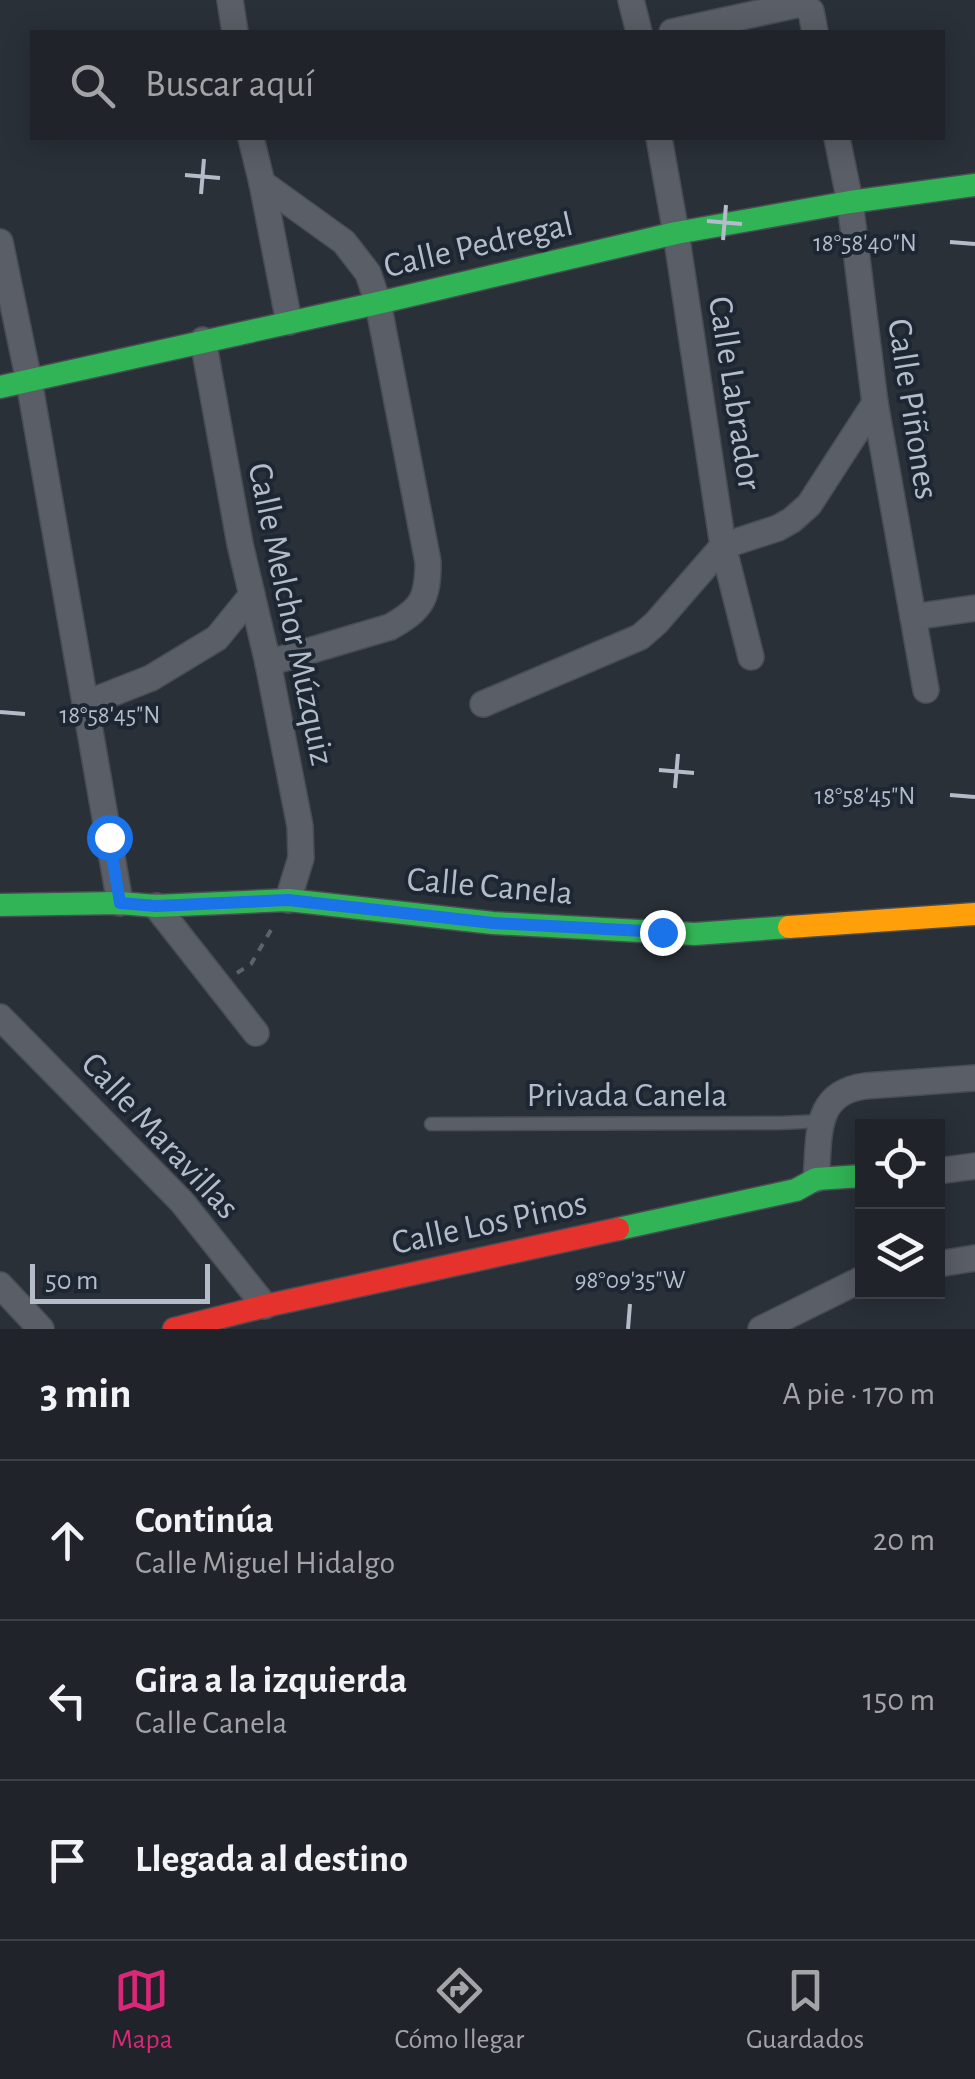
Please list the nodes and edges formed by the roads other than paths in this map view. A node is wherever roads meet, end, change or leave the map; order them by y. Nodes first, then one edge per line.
1 (230, 0) edge
2 (632, 0) edge
3 (813, 22) edge
4 (235, 30) edge
5 (639, 30) edge
6 (681, 30) edge
7 (251, 140) edge
8 (659, 140) edge
9 (837, 140) edge
10 (262, 183) junction
11 (975, 185) edge
12 (850, 202) junction
13 (676, 233) junction
14 (0, 242) edge
15 (378, 303) junction
16 (288, 322) junction
17 (203, 340) junction
18 (28, 381) junction
19 (0, 387) edge
20 (875, 403) junction
21 (723, 546) junction
22 (252, 595) junction
23 (975, 608) edge
24 (913, 618) junction
25 (751, 657) dead end
26 (268, 663) junction
27 (926, 690) dead end
28 (86, 704) junction
29 (483, 704) dead end
30 (288, 900) junction
31 (120, 903) junction
32 (0, 905) edge
33 (156, 906) junction
34 (975, 914) edge
35 (0, 1016) edge
36 (256, 1033) dead end
37 (975, 1078) edge
38 (822, 1121) junction
39 (431, 1124) dead end
40 (975, 1166) edge
41 (945, 1170) edge
42 (855, 1176) edge
43 (816, 1179) junction
44 (975, 1258) edge
45 (945, 1263) edge
46 (855, 1284) edge
47 (0, 1285) edge
48 (265, 1306) junction
49 (800, 1319) edge
50 (41, 1329) edge
51 (174, 1329) edge
52 (762, 1329) edge

1 - 4 street
2 - 5 street
3 - 6 street
7 - 10 street
8 - 13 street, Calle Labrador
9 - 12 street, Calle Piñones
10 - 15 street
10 - 16 street
11 - 12 street, Calle Pedregal
12 - 13 street, Calle Pedregal
12 - 20 street, Calle Piñones
13 - 15 street, Calle Pedregal
13 - 21 street, Calle Labrador
14 - 18 street
15 - 16 street, Calle Pedregal
15 - 26 street
16 - 17 street, Calle Pedregal
17 - 18 street, Calle Pedregal
17 - 22 street, Calle Melchor Múzquiz
18 - 19 street, Calle Pedregal
18 - 28 street
20 - 21 street
20 - 24 street, Calle Piñones
21 - 25 street, Calle Labrador
21 - 29 street
22 - 26 street, Calle Melchor Múzquiz
22 - 28 street
23 - 24 street
24 - 27 street, Calle Piñones
26 - 30 street, Calle Melchor Múzquiz
28 - 31 street
30 - 33 street, Calle Canela
30 - 34 street, Calle Canela
31 - 32 street, Calle Canela
31 - 33 street, Calle Canela
33 - 36 street
35 - 48 street, Calle Maravillas
37 - 38 street
38 - 39 lane, Privada Canela
38 - 43 street
40 - 41 street
42 - 43 street, Calle Los Pinos
43 - 48 street, Calle Los Pinos
44 - 45 street
46 - 49 street
47 - 50 street
48 - 51 street, Calle Los Pinos
49 - 52 street

